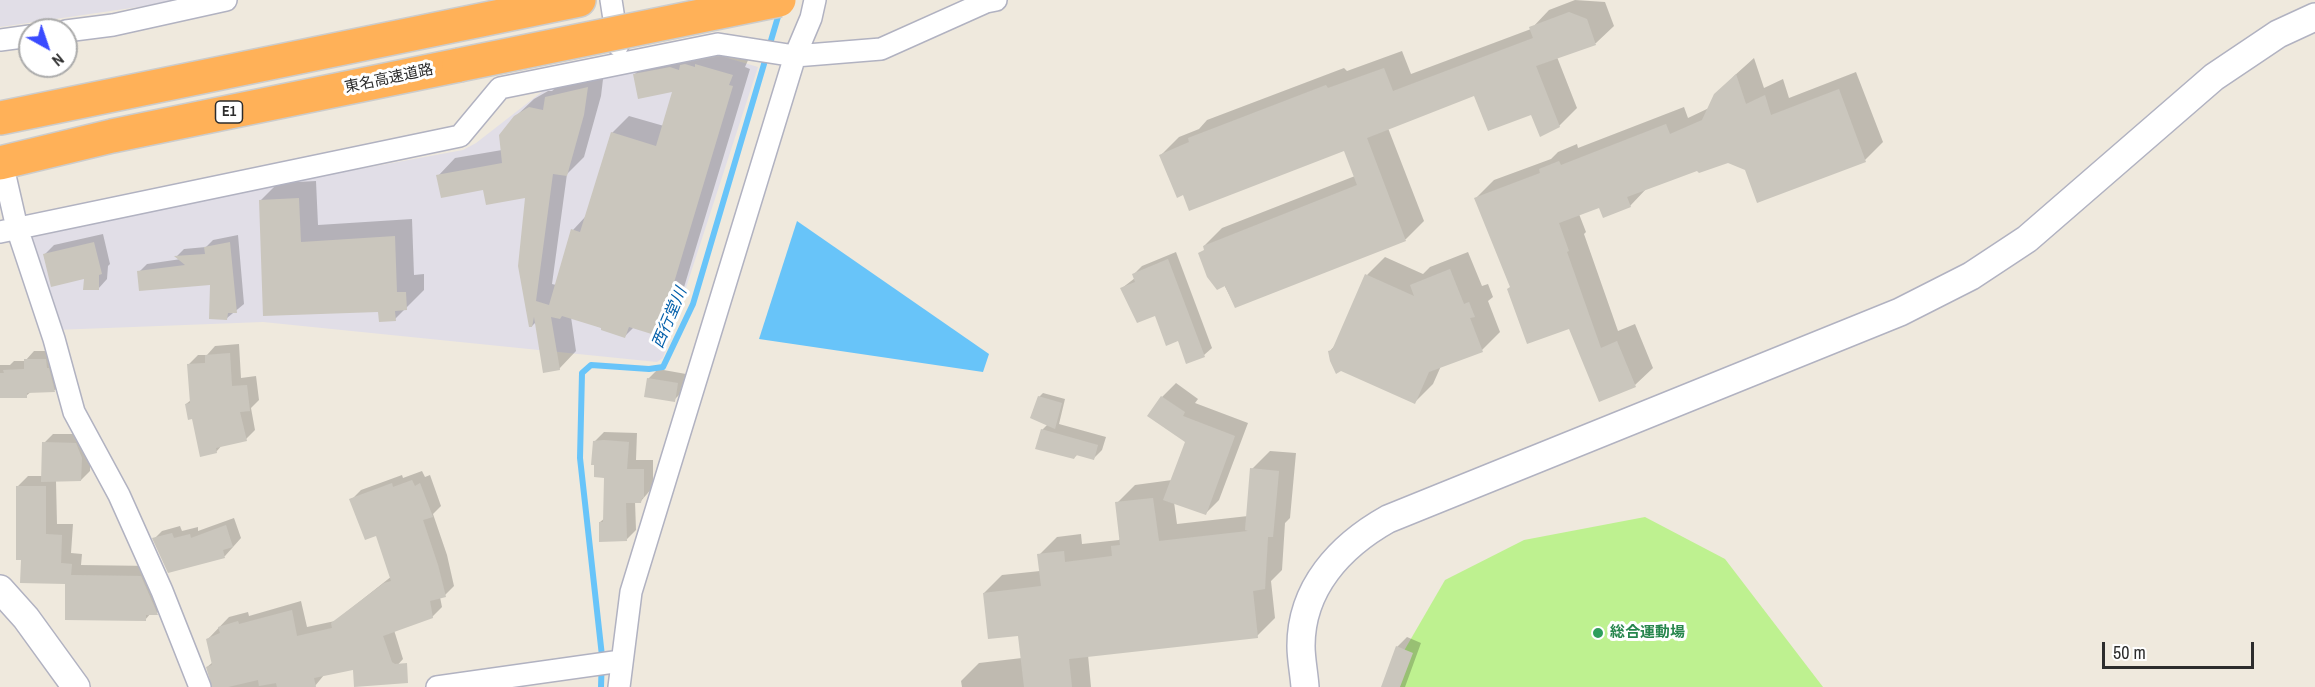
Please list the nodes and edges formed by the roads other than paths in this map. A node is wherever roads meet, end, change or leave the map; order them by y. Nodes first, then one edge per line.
1 (226, 0) edge
2 (579, 0) edge
3 (611, 0) edge
4 (779, 0) edge
5 (815, 0) edge
6 (996, 0) edge
7 (2315, 17) edge
8 (78, 29) edge
9 (18, 38) edge
10 (0, 40) edge
11 (778, 53) junction
12 (621, 63) junction
13 (0, 118) edge
14 (3, 172) edge
15 (9, 230) edge
16 (0, 590) edge
17 (608, 663) junction
18 (76, 687) edge
19 (200, 687) edge
20 (437, 687) edge
21 (619, 687) edge
22 (1305, 687) edge

1 - 8 street
2 - 13 highway
3 - 12 street
4 - 14 highway, 東名高速道路 / E1, bridge
5 - 11 street
6 - 11 street
7 - 22 street
9 - 10 street
11 - 12 street
11 - 17 street
12 - 15 street
14 - 15 street
15 - 19 street
16 - 18 street
17 - 20 street
17 - 21 street

